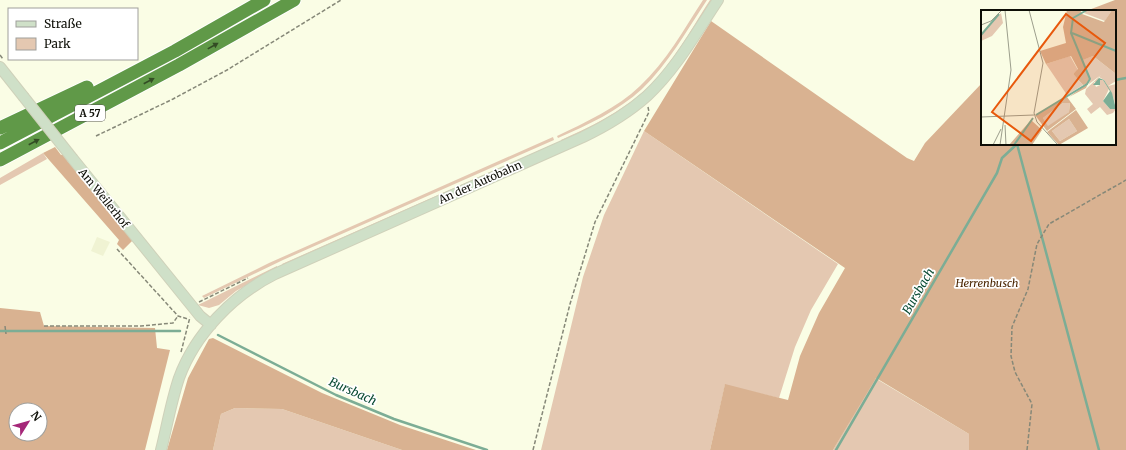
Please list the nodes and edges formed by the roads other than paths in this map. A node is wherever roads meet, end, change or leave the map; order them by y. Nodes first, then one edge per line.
1 (264, 0) edge
2 (294, 0) edge
3 (718, 0) edge
4 (165, 55) junction
5 (138, 59) edge
6 (136, 60) edge
7 (0, 67) edge
8 (0, 128) edge
9 (0, 143) edge
10 (0, 160) edge
11 (211, 325) junction
12 (161, 450) edge

1 - 4 highway, A 57
10 -> 2 highway, A 57
3 - 11 main road, An der Autobahn
4 - 5 highway
4 - 9 highway, A 57
6 - 8 highway
7 - 11 main road, Am Weilerhof, bridge
11 - 12 main road, An der Autobahn

